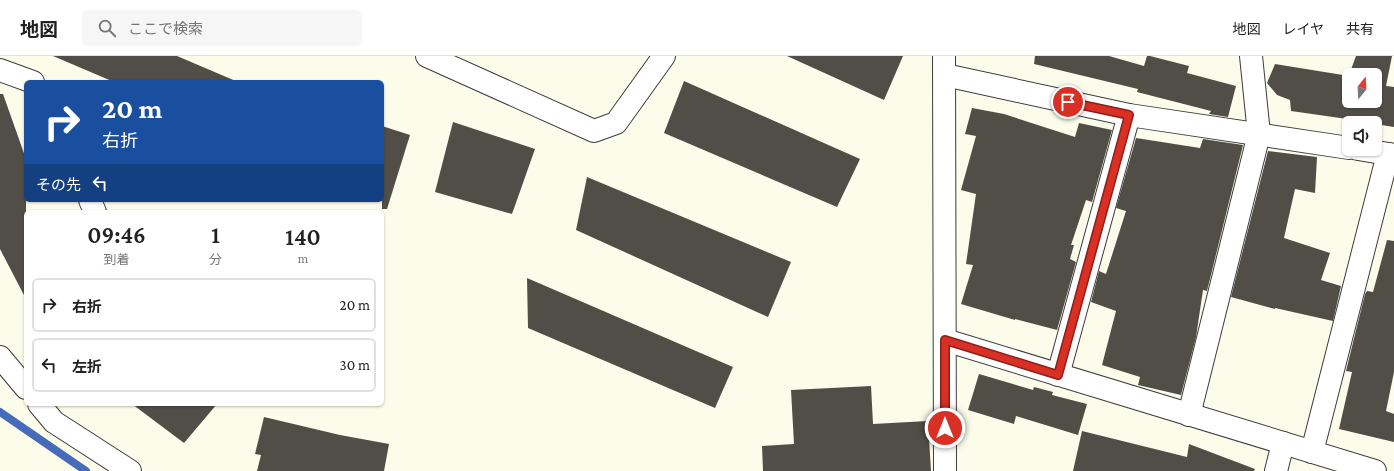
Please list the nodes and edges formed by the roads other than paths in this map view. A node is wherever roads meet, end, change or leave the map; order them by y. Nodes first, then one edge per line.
1 (427, 56) edge
2 (664, 56) edge
3 (1251, 56) edge
4 (945, 66) edge
5 (0, 70) edge
6 (28, 80) edge
7 (1129, 115) junction
8 (1259, 134) junction
9 (1342, 147) edge
10 (1391, 154) edge
11 (945, 340) junction
12 (0, 357) edge
13 (1058, 375) junction
14 (24, 386) edge
15 (41, 406) edge
16 (1189, 415) junction
17 (1283, 443) junction
18 (1312, 452) junction
19 (130, 471) edge
20 (945, 471) edge
21 (1276, 471) edge
22 (1375, 471) edge

1 - 2 street
3 - 8 street
4 - 7 street
4 - 11 street
5 - 6 street
7 - 8 street
7 - 13 street
8 - 9 street
8 - 16 street
10 - 18 street
11 - 13 street
11 - 20 street
12 - 14 street
13 - 16 street
15 - 19 street
16 - 17 street
17 - 18 street
17 - 21 street
18 - 22 street

